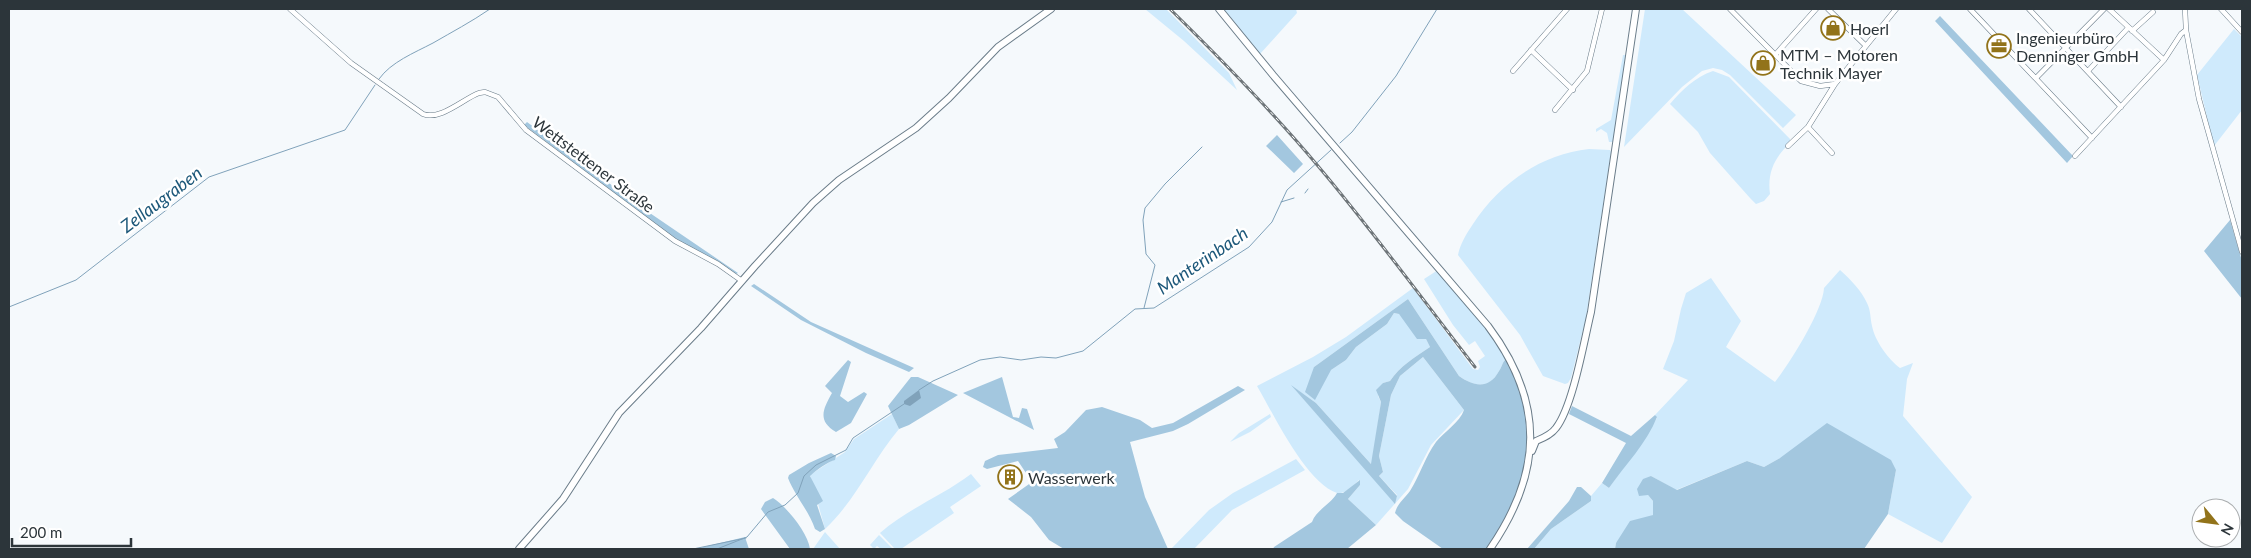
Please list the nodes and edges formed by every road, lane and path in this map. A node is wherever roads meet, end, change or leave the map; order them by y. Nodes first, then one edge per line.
1 (290, 9) edge
2 (1051, 9) edge
3 (1567, 9) edge
4 (1602, 9) edge
5 (1636, 9) edge
6 (1730, 9) edge
7 (1816, 9) edge
8 (1828, 9) edge
9 (1896, 9) edge
10 (1970, 9) edge
11 (2029, 9) edge
12 (2104, 9) edge
13 (2109, 9) edge
14 (2185, 9) edge
15 (2220, 9) edge
16 (1220, 10) edge
17 (2153, 12) dead end
18 (2130, 29) junction
19 (2186, 30) junction
20 (2242, 32) edge
21 (1865, 45) junction
22 (2066, 47) junction
23 (1530, 50) junction
24 (1776, 54) junction
25 (2164, 60) junction
26 (1513, 71) dead end
27 (2088, 71) junction
28 (2036, 78) junction
29 (1835, 84) junction
30 (1573, 90) junction
31 (2121, 106) junction
32 (1555, 110) dead end
33 (1808, 127) junction
34 (2092, 138) junction
35 (1788, 146) dead end
36 (1832, 153) dead end
37 (2075, 156) dead end
38 (2242, 252) edge
39 (742, 281) junction
40 (1525, 476) junction
41 (519, 549) edge
42 (1490, 549) edge

1 - 39 street, Wettstettener Straße
2 - 39 street
3 - 23 street
4 - 30 street
5 - 40 street
6 - 24 street
7 - 24 street
8 - 21 street
9 - 21 street
10 - 28 street
11 - 22 street
12 - 22 street
13 - 18 street
14 - 19 street
15 - 20 street
16 - 40 street
17 - 18 street
18 - 25 street
18 - 27 street
19 - 25 street
19 - 38 street
21 - 29 street
22 - 27 street
22 - 28 street
23 - 26 street
23 - 30 street
24 - 29 street
25 - 31 street
27 - 31 street
28 - 34 street
29 - 33 street
30 - 32 street
31 - 34 street
33 - 35 street
33 - 36 street
34 - 37 street
39 - 41 street
40 - 42 street

